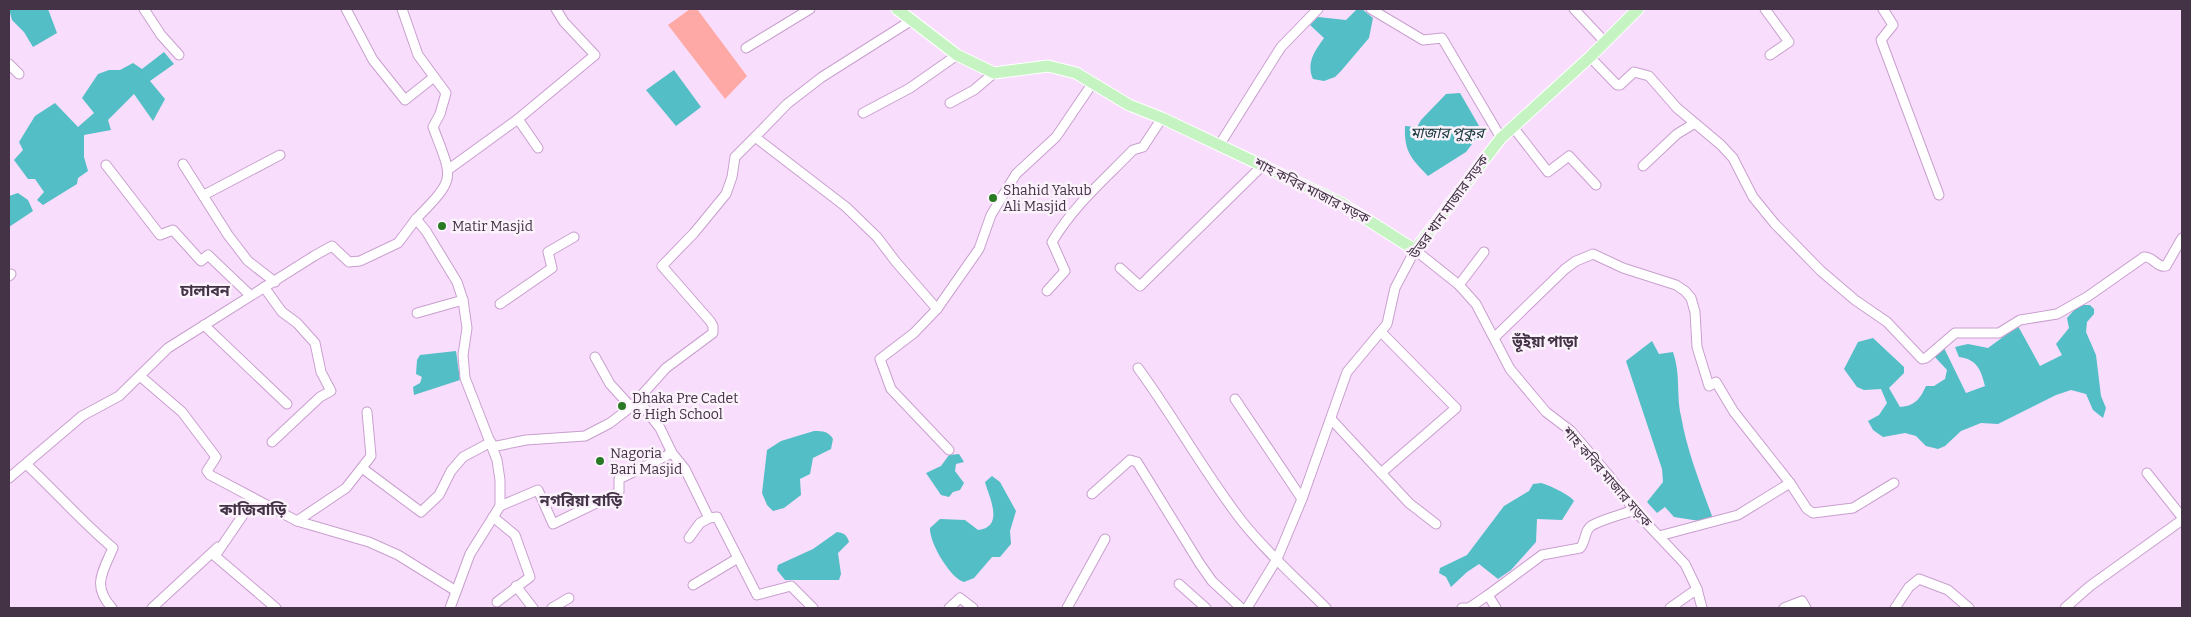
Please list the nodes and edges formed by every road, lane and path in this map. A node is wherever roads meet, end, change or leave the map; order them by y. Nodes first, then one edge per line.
1 (144, 9) edge
2 (346, 9) edge
3 (402, 9) edge
4 (556, 9) edge
5 (810, 9) edge
6 (897, 9) edge
7 (1318, 9) edge
8 (1371, 9) edge
9 (1574, 9) edge
10 (1638, 9) edge
11 (1765, 9) edge
12 (1883, 9) edge
13 (912, 20) junction
14 (1605, 42) junction
15 (746, 48) dead end
16 (958, 55) junction
17 (1770, 55) dead end
18 (179, 56) dead end
19 (1590, 57) junction
20 (9, 64) edge
21 (994, 73) junction
22 (19, 74) dead end
23 (434, 77) junction
24 (1092, 84) junction
25 (950, 103) dead end
26 (863, 113) dead end
27 (1162, 118) junction
28 (518, 119) junction
29 (1695, 123) junction
30 (1513, 127) junction
31 (755, 136) junction
32 (1501, 138) junction
33 (1220, 144) junction
34 (538, 148) dead end
35 (280, 155) dead end
36 (183, 164) dead end
37 (106, 165) dead end
38 (1262, 166) junction
39 (1644, 166) dead end
40 (449, 169) junction
41 (1596, 185) dead end
42 (204, 195) junction
43 (1939, 195) dead end
44 (416, 219) junction
45 (574, 237) dead end
46 (2182, 238) edge
47 (1415, 250) junction
48 (1484, 252) dead end
49 (1120, 268) dead end
50 (275, 282) junction
51 (1459, 285) junction
52 (264, 286) junction
53 (1048, 291) dead end
54 (250, 296) junction
55 (464, 300) junction
56 (500, 304) dead end
57 (937, 309) junction
58 (418, 313) dead end
59 (204, 325) junction
60 (1381, 332) junction
61 (1495, 337) junction
62 (595, 357) dead end
63 (1138, 368) dead end
64 (140, 376) junction
65 (1236, 399) dead end
66 (638, 400) junction
67 (287, 404) dead end
68 (631, 407) junction
69 (367, 412) dead end
70 (1331, 419) junction
71 (272, 442) dead end
72 (491, 444) junction
73 (948, 450) dead end
74 (672, 452) junction
75 (26, 464) junction
76 (362, 468) junction
77 (1381, 472) junction
78 (2147, 473) dead end
79 (9, 478) edge
80 (1790, 483) junction
81 (1894, 483) dead end
82 (1092, 494) dead end
83 (254, 499) junction
84 (1302, 499) junction
85 (500, 506) junction
86 (1634, 510) junction
87 (494, 517) junction
88 (709, 518) junction
89 (2182, 519) edge
90 (297, 522) junction
91 (1436, 524) dead end
92 (1659, 536) junction
93 (689, 538) dead end
94 (1105, 539) dead end
95 (223, 543) junction
96 (738, 558) junction
97 (1278, 559) junction
98 (1179, 584) dead end
99 (693, 585) dead end
100 (516, 586) junction
101 (1697, 589) junction
102 (456, 591) junction
103 (1488, 595) junction
104 (569, 598) dead end
105 (497, 602) dead end
106 (107, 607) edge
107 (152, 608) edge
108 (276, 608) edge
109 (450, 608) edge
110 (533, 608) edge
111 (552, 608) edge
112 (813, 608) edge
113 (949, 608) edge
114 (973, 608) edge
115 (1067, 608) edge
116 (1206, 608) edge
117 (1241, 608) edge
118 (1247, 608) edge
119 (1326, 608) edge
120 (1462, 608) edge
121 (1496, 608) edge
122 (1670, 608) edge
123 (1702, 608) edge
124 (1784, 608) edge
125 (1806, 608) edge
126 (1895, 608) edge
127 (1969, 608) edge
128 (2065, 608) edge

1 - 18 street
2 - 23 street
3 - 23 street
4 - 28 street
5 - 15 street
6 - 13 main road
7 - 33 street
8 - 32 street
9 - 14 street
10 - 14 main road, উত্তর খান মাজার সড়ক
11 - 17 street
12 - 43 street
13 - 16 main road
13 - 31 street
14 - 19 main road, উত্তর খান মাজার সড়ক
16 - 21 main road
16 - 26 street
19 - 29 street
19 - 30 main road, উত্তর খান মাজার সড়ক
20 - 22 street
21 - 24 main road, শাহ কবির মাজার সড়ক
21 - 25 street
23 - 40 street
24 - 27 main road, শাহ কবির মাজার সড়ক
24 - 57 street
27 - 33 main road, শাহ কবির মাজার সড়ক
27 - 53 street
28 - 34 street
28 - 40 street
29 - 39 street
29 - 46 street
30 - 32 main road, উত্তর খান মাজার সড়ক
30 - 41 street
31 - 57 street
31 - 66 street
32 - 47 main road, উত্তর খান মাজার সড়ক
33 - 38 main road, শাহ কবির মাজার সড়ক
35 - 42 street
36 - 42 street
37 - 54 street
38 - 47 main road, শাহ কবির মাজার সড়ক
38 - 49 street
40 - 44 street
42 - 50 street
44 - 50 street
44 - 55 street
45 - 56 street
47 - 51 street, শাহ কবির মাজার সড়ক
47 - 60 street, উত্তর খান মাজার সড়ক
48 - 51 street
50 - 52 street
51 - 61 street, শাহ কবির মাজার সড়ক
52 - 54 street
52 - 71 street
54 - 59 street
55 - 58 street
55 - 72 street
57 - 73 street
59 - 64 street
59 - 67 street
60 - 70 street, উত্তর খান মাজার সড়ক
60 - 77 street
61 - 80 street
61 - 86 street, শাহ কবির মাজার সড়ক
62 - 68 street
63 - 97 street
64 - 75 street
64 - 83 street
65 - 84 street
66 - 68 street
66 - 74 street
68 - 72 street
69 - 76 street
70 - 77 street
70 - 84 street, উত্তর খান মাজার সড়ক
72 - 76 street
72 - 85 street
74 - 85 street
74 - 88 street
75 - 79 street
75 - 106 street
76 - 90 street
77 - 91 street
78 - 89 street
80 - 81 street
80 - 92 street
82 - 117 street
83 - 90 street
83 - 95 street
84 - 97 street, উত্তর খান মাজার সড়ক
85 - 87 street
86 - 92 street, শাহ কবির মাজার সড়ক
86 - 103 street
87 - 100 street
87 - 102 street
88 - 93 street
88 - 96 street
89 - 128 street
90 - 102 street
92 - 101 street, শাহ কবির মাজার সড়ক
94 - 115 street
95 - 107 street
95 - 108 street
96 - 99 street
96 - 112 street
97 - 118 street, উত্তর খান মাজার সড়ক
97 - 119 street
98 - 116 street
100 - 105 street
100 - 110 street
101 - 122 street
101 - 123 street, শাহ কবির মাজার সড়ক
102 - 109 street
103 - 120 street
103 - 121 street
104 - 111 street
113 - 114 street
124 - 125 street
126 - 127 street

